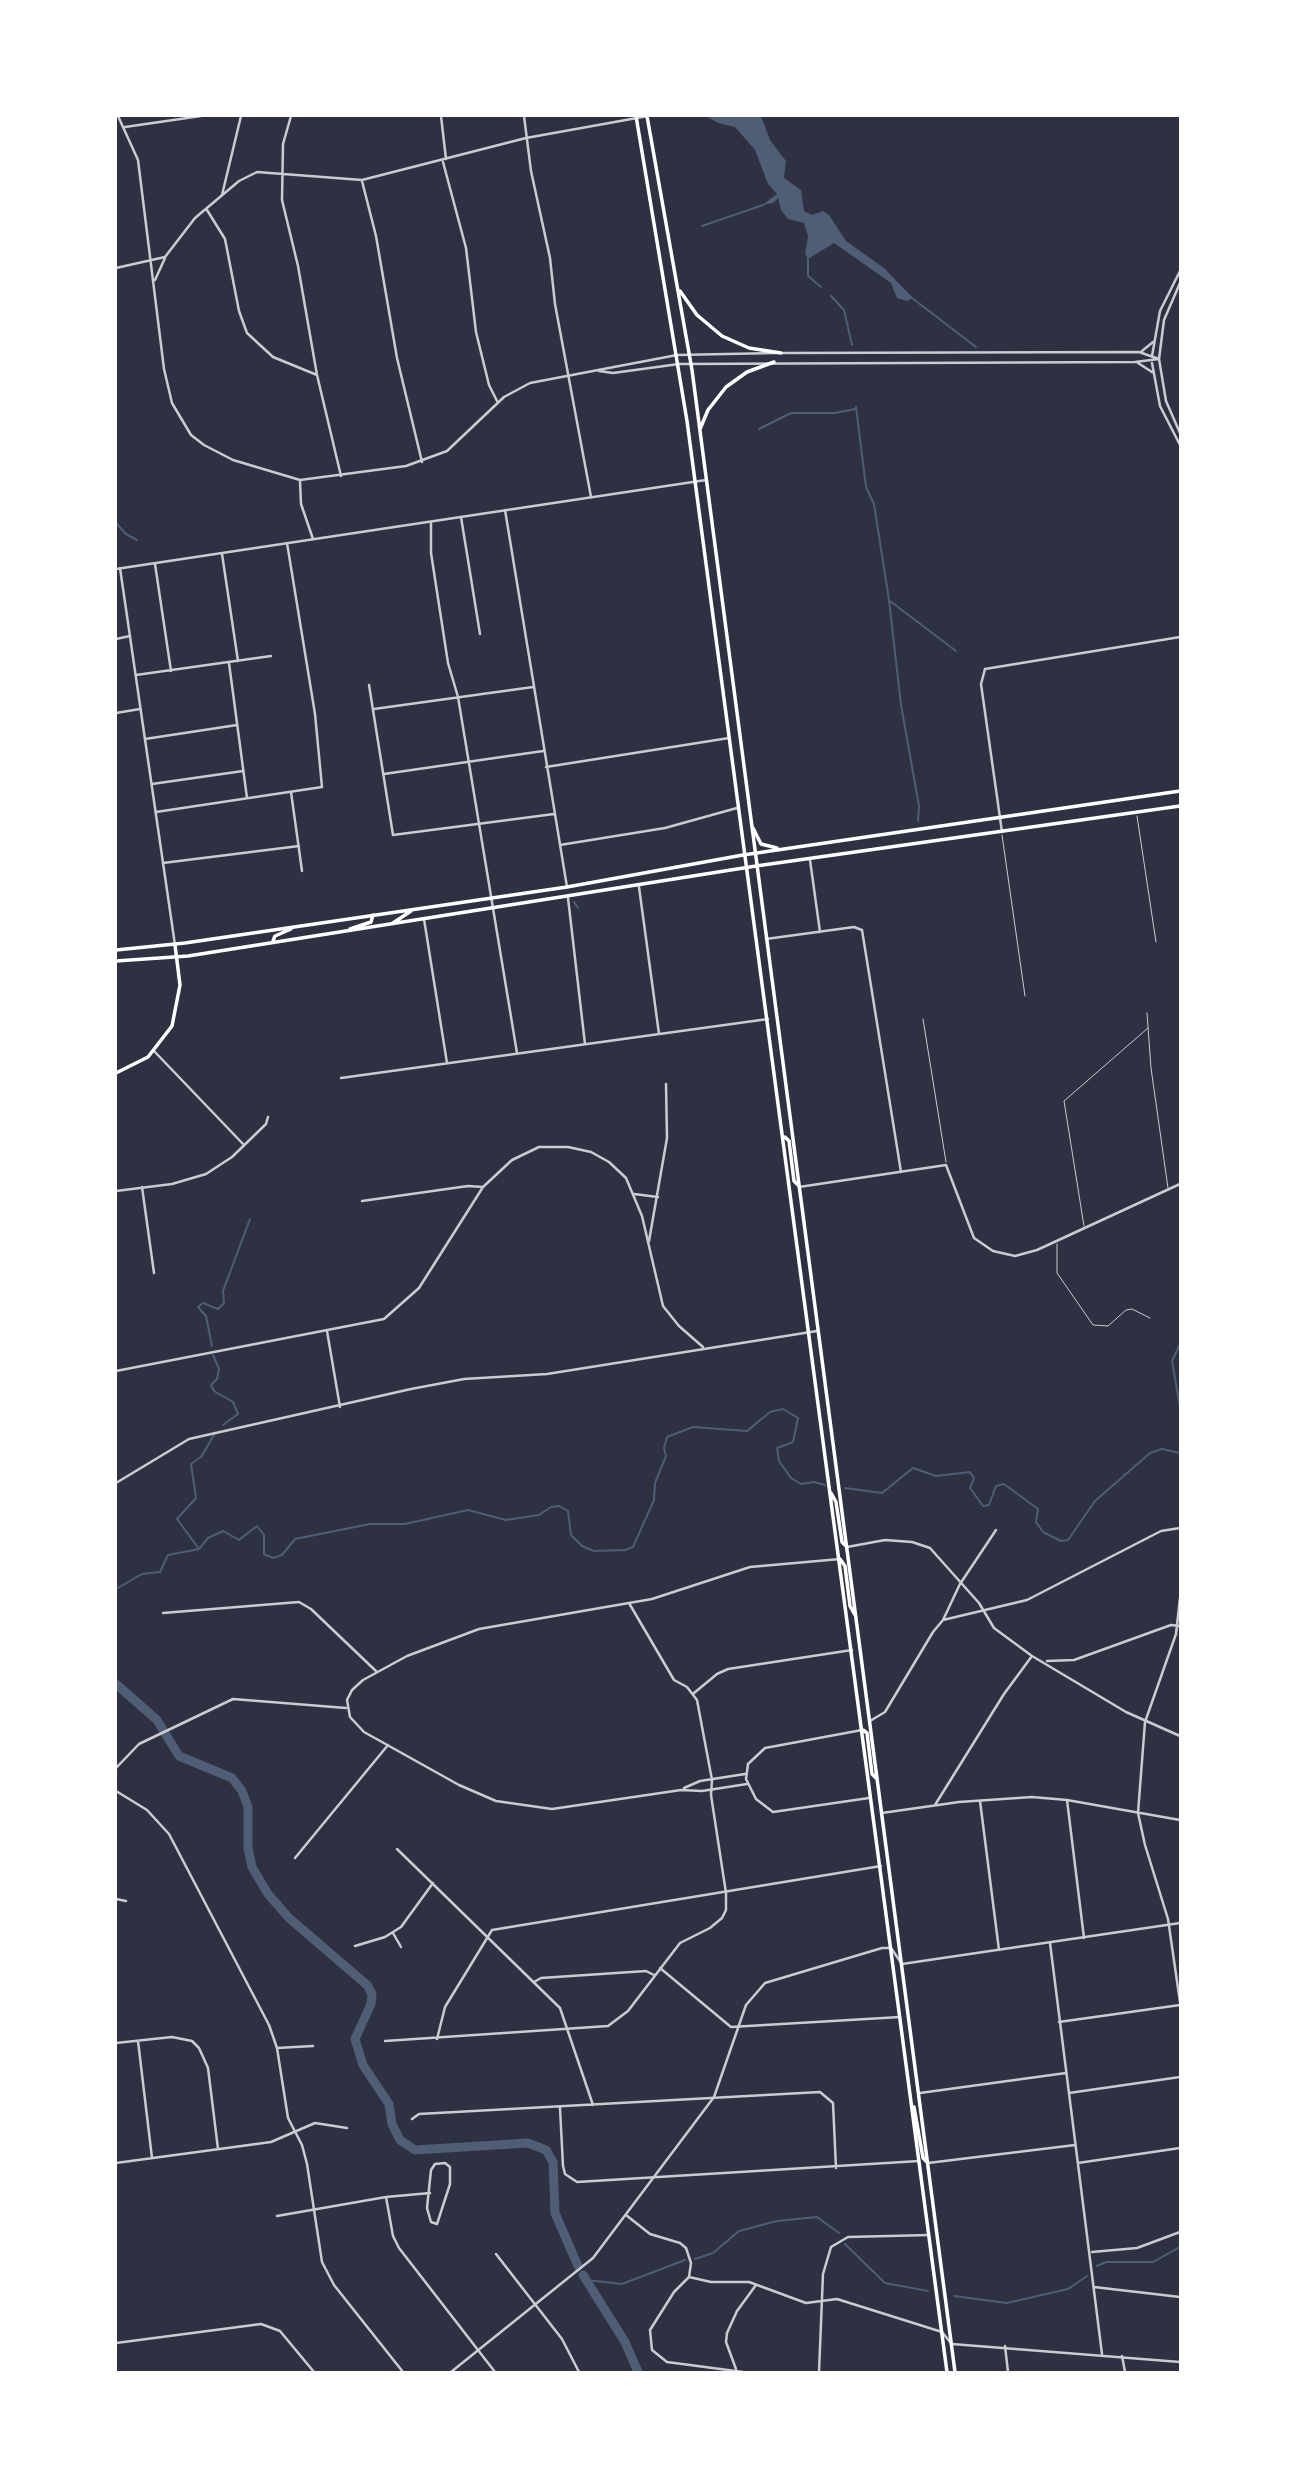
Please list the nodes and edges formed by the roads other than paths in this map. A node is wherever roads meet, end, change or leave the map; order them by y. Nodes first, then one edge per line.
1 (118, 116) edge
2 (201, 116) edge
3 (241, 116) edge
4 (291, 116) edge
5 (441, 116) edge
6 (524, 116) edge
7 (648, 116) edge
8 (636, 117) edge
9 (123, 127) junction
10 (526, 138) junction
11 (444, 160) junction
12 (281, 172) junction
13 (362, 180) junction
14 (222, 195) junction
15 (207, 210) junction
16 (666, 219) junction
17 (654, 220) junction
18 (165, 257) junction
19 (152, 262) junction
20 (116, 268) edge
21 (1181, 271) edge
22 (1181, 283) edge
23 (154, 284) junction
24 (678, 288) junction
25 (1153, 342) junction
26 (909, 352) junction
27 (1029, 352) junction
28 (1139, 352) junction
29 (781, 353) junction
30 (677, 355) junction
31 (689, 355) junction
32 (1152, 355) junction
33 (1159, 359) junction
34 (1152, 361) junction
35 (690, 362) junction
36 (774, 362) junction
37 (909, 362) junction
38 (1030, 362) junction
39 (1135, 362) junction
40 (678, 364) junction
41 (599, 370) junction
42 (1153, 374) junction
43 (317, 375) junction
44 (570, 375) junction
45 (498, 403) junction
46 (700, 431) junction
47 (1181, 433) edge
48 (1181, 445) edge
49 (422, 462) junction
50 (341, 475) junction
51 (300, 480) junction
52 (706, 480) junction
53 (694, 482) junction
54 (591, 497) junction
55 (505, 510) junction
56 (461, 517) junction
57 (431, 522) junction
58 (313, 538) junction
59 (287, 543) junction
60 (222, 553) junction
61 (155, 563) junction
62 (118, 568) edge
63 (724, 618) junction
64 (712, 620) junction
65 (480, 634) dead end
66 (130, 636) junction
67 (1181, 637) edge
68 (116, 639) edge
69 (271, 656) dead end
70 (238, 661) junction
71 (229, 663) junction
72 (171, 671) junction
73 (136, 675) junction
74 (369, 685) dead end
75 (533, 687) junction
76 (458, 697) junction
77 (141, 709) junction
78 (374, 709) junction
79 (116, 713) edge
80 (237, 725) junction
81 (729, 738) junction
82 (145, 739) junction
83 (543, 751) junction
84 (470, 761) junction
85 (546, 766) junction
86 (243, 771) junction
87 (384, 774) junction
88 (152, 784) junction
89 (1181, 791) edge
90 (291, 792) junction
91 (247, 798) junction
92 (1181, 806) edge
93 (737, 808) junction
94 (156, 812) junction
95 (1136, 812) junction
96 (554, 814) junction
97 (999, 818) junction
98 (480, 824) junction
99 (751, 824) junction
100 (1002, 832) junction
101 (559, 845) junction
102 (299, 846) junction
103 (786, 849) junction
104 (755, 854) junction
105 (743, 855) junction
106 (810, 860) junction
107 (163, 863) junction
108 (756, 866) junction
109 (745, 868) junction
110 (302, 871) dead end
111 (567, 887) junction
112 (639, 887) junction
113 (492, 898) junction
114 (568, 898) junction
115 (493, 908) junction
116 (413, 910) junction
117 (373, 915) junction
118 (424, 919) junction
119 (393, 923) junction
120 (292, 928) junction
121 (348, 930) junction
122 (820, 932) junction
123 (766, 939) junction
124 (273, 941) junction
125 (1156, 942) dead end
126 (175, 945) junction
127 (116, 950) edge
128 (177, 957) junction
129 (116, 961) edge
130 (1025, 996) dead end
131 (1147, 1013) dead end
132 (768, 1018) junction
133 (923, 1019) dead end
134 (1148, 1028) junction
135 (659, 1034) junction
136 (585, 1044) junction
137 (154, 1051) junction
138 (517, 1053) junction
139 (447, 1063) junction
140 (116, 1073) edge
141 (341, 1078) dead end
142 (666, 1084) dead end
143 (268, 1117) dead end
144 (784, 1136) junction
145 (245, 1145) junction
146 (946, 1165) junction
147 (901, 1172) junction
148 (1181, 1184) edge
149 (142, 1187) junction
150 (484, 1187) junction
151 (799, 1187) junction
152 (1168, 1190) junction
153 (116, 1191) edge
154 (635, 1194) junction
155 (658, 1197) junction
156 (362, 1201) dead end
157 (1084, 1228) junction
158 (649, 1241) junction
159 (1058, 1241) junction
160 (154, 1273) dead end
161 (1150, 1318) dead end
162 (327, 1330) junction
163 (818, 1331) junction
164 (810, 1332) junction
165 (703, 1347) junction
166 (116, 1371) edge
167 (340, 1407) junction
168 (116, 1483) edge
169 (830, 1492) junction
170 (1181, 1528) edge
171 (996, 1530) dead end
172 (847, 1547) junction
173 (840, 1559) junction
174 (960, 1584) junction
175 (1181, 1598) edge
176 (629, 1603) junction
177 (982, 1610) junction
178 (163, 1614) dead end
179 (856, 1616) junction
180 (943, 1620) junction
181 (1179, 1626) edge
182 (852, 1650) junction
183 (1032, 1656) junction
184 (1043, 1661) junction
185 (377, 1672) junction
186 (694, 1693) junction
187 (346, 1708) junction
188 (870, 1721) junction
189 (1145, 1722) junction
190 (862, 1730) junction
191 (1181, 1736) edge
192 (388, 1745) junction
193 (116, 1768) edge
194 (746, 1774) junction
195 (712, 1780) junction
196 (877, 1780) junction
197 (747, 1784) junction
198 (736, 1786) junction
199 (681, 1790) junction
200 (710, 1790) junction
201 (116, 1791) edge
202 (751, 1794) junction
203 (872, 1798) junction
204 (1066, 1800) junction
205 (980, 1801) junction
206 (935, 1805) junction
207 (882, 1813) junction
208 (1138, 1813) junction
209 (1181, 1820) edge
210 (397, 1849) dead end
211 (295, 1858) dead end
212 (881, 1866) junction
213 (433, 1884) junction
214 (726, 1893) junction
215 (116, 1899) edge
216 (126, 1901) dead end
217 (1181, 1923) edge
218 (1170, 1925) junction
219 (393, 1933) junction
220 (487, 1935) junction
221 (1084, 1938) junction
222 (1050, 1943) junction
223 (355, 1946) dead end
224 (401, 1947) dead end
225 (891, 1948) junction
226 (999, 1950) junction
227 (902, 1964) junction
228 (660, 1968) junction
229 (654, 1975) junction
230 (534, 1982) junction
231 (1181, 2003) edge
232 (901, 2017) junction
233 (1059, 2022) junction
234 (738, 2027) junction
235 (568, 2031) junction
236 (437, 2039) junction
237 (138, 2041) junction
238 (385, 2041) dead end
239 (116, 2043) edge
240 (313, 2046) dead end
241 (277, 2048) junction
242 (1066, 2073) junction
243 (1181, 2077) edge
244 (918, 2093) junction
245 (1069, 2093) junction
246 (714, 2097) junction
247 (593, 2105) junction
248 (912, 2105) junction
249 (560, 2107) junction
250 (412, 2119) dead end
251 (348, 2128) dead end
252 (295, 2132) junction
253 (1075, 2145) junction
254 (1181, 2148) edge
255 (218, 2149) junction
256 (152, 2158) junction
257 (919, 2161) junction
258 (116, 2163) edge
259 (928, 2163) junction
260 (1078, 2163) junction
261 (836, 2168) junction
262 (654, 2178) junction
263 (430, 2193) junction
264 (386, 2197) junction
265 (313, 2210) junction
266 (626, 2215) junction
267 (277, 2216) dead end
268 (1181, 2232) edge
269 (929, 2235) junction
270 (1091, 2252) junction
271 (496, 2254) dead end
272 (689, 2277) junction
273 (757, 2284) junction
274 (1094, 2287) junction
275 (1181, 2297) edge
276 (824, 2300) junction
277 (536, 2305) junction
278 (942, 2332) junction
279 (116, 2343) edge
280 (952, 2344) junction
281 (1004, 2346) junction
282 (477, 2352) junction
283 (1102, 2354) junction
284 (1122, 2356) junction
285 (1181, 2362) edge
286 (736, 2369) junction
287 (314, 2372) edge
288 (403, 2372) edge
289 (451, 2372) edge
290 (495, 2372) edge
291 (579, 2372) edge
292 (743, 2372) edge
293 (819, 2372) edge
294 (947, 2372) edge
295 (955, 2372) edge
296 (1008, 2372) edge
297 (1125, 2372) edge

1 - 9 street
2 - 9 street
3 - 14 street
4 - 12 street
5 - 11 street
6 - 10 street
7 - 8 street
7 - 16 main road
8 - 10 street
8 - 17 main road
9 - 19 street
10 - 11 street
10 - 44 street
11 - 13 street
11 - 45 street
12 - 13 street
12 - 14 street
12 - 43 street
13 - 49 street
14 - 15 street
15 - 18 street
15 - 43 street
16 - 17 main road
16 - 24 main road
17 - 30 main road
18 - 19 street
18 - 23 street
19 - 20 street
19 - 23 street
21 - 25 street
22 - 33 street
23 - 51 street
24 - 29 main road
24 - 31 main road
25 - 28 street
25 - 32 street
26 - 27 street
26 - 29 street
26 - 37 street
27 - 28 street
27 - 38 street
28 - 32 street
29 - 31 street
30 - 31 street
30 - 40 main road
30 - 41 street
31 - 35 main road
32 - 33 street
32 - 34 street
33 - 34 street
33 - 47 street
34 - 39 street
34 - 42 street
35 - 36 street
35 - 40 street
35 - 46 main road
36 - 37 street
36 - 46 main road
37 - 38 street
38 - 39 street
39 - 42 street
40 - 41 street
40 - 53 main road
41 - 44 street
42 - 48 street
43 - 50 street
44 - 45 street
44 - 54 street
45 - 49 street
46 - 52 main road
49 - 50 street
50 - 51 street
51 - 58 street
52 - 53 street
52 - 63 main road
53 - 54 street
53 - 64 main road
54 - 55 street
55 - 56 street
55 - 75 street
56 - 57 street
56 - 65 street
57 - 58 street
57 - 76 street
58 - 59 street
59 - 60 street
59 - 90 street
60 - 61 street
60 - 70 street
61 - 62 street
61 - 72 street
62 - 66 street
63 - 64 main road
63 - 99 main road
64 - 81 main road
66 - 68 street
66 - 73 street
67 - 97 street
69 - 70 street
70 - 71 street
71 - 72 street
71 - 80 street
72 - 73 street
73 - 77 street
74 - 78 street
75 - 76 street
75 - 83 street
76 - 78 street
76 - 84 street
77 - 79 street
77 - 82 street
78 - 87 street
80 - 82 street
80 - 86 street
81 - 85 street
81 - 93 main road
82 - 88 street
83 - 84 street
83 - 85 street
84 - 87 street
84 - 98 street
85 - 96 street
86 - 88 street
86 - 91 street
87 - 98 street
88 - 94 street
89 - 97 main road
90 - 91 street
90 - 102 street
91 - 94 street
92 - 95 main road
93 - 101 street
93 - 105 main road
94 - 107 street
95 - 100 main road
95 - 125 lane
96 - 98 street
96 - 101 street
97 - 100 street
97 - 103 main road
98 - 113 street
99 - 103 main road
99 - 104 main road
100 - 106 main road
100 - 130 lane
101 - 111 street
102 - 107 street
102 - 110 street
103 - 104 main road
104 - 105 main road
104 - 108 main road
105 - 109 main road
105 - 111 main road
106 - 108 main road
106 - 122 street
107 - 126 street
108 - 109 main road
108 - 123 main road
109 - 112 main road
109 - 132 main road
111 - 113 main road
112 - 114 main road
112 - 135 street
113 - 115 street
113 - 116 main road
114 - 115 main road
114 - 136 street
115 - 118 main road
115 - 138 street
116 - 117 main road
116 - 119 main road
117 - 120 main road
117 - 121 main road
118 - 119 main road
118 - 139 street
119 - 121 main road
120 - 124 main road
120 - 126 main road
121 - 124 main road
122 - 123 street
122 - 147 street
123 - 151 main road
124 - 128 main road
126 - 127 main road
126 - 128 main road
128 - 129 main road
128 - 137 main road
131 - 134 lane
132 - 135 street
132 - 144 main road
133 - 146 lane
134 - 152 lane
134 - 157 lane
135 - 136 street
136 - 138 street
137 - 140 main road
137 - 145 street
138 - 139 street
139 - 141 street
142 - 155 street
143 - 145 street
144 - 151 main road
144 - 164 main road
145 - 149 street
146 - 147 street
146 - 159 street
147 - 151 street
148 - 152 street
149 - 153 street
149 - 160 street
150 - 154 street
150 - 156 street
150 - 162 street
151 - 163 main road
152 - 157 street
154 - 155 street
154 - 158 street
155 - 158 street
157 - 159 street
158 - 165 street
159 - 161 lane
162 - 166 street
162 - 167 street
163 - 164 street
163 - 172 main road
164 - 165 street
164 - 169 main road
165 - 167 street
167 - 168 street
169 - 172 main road
169 - 173 main road
170 - 177 street
171 - 174 street
172 - 174 street
172 - 179 main road
173 - 176 street
173 - 179 main road
173 - 182 main road
174 - 177 street
174 - 180 street
175 - 181 street
176 - 185 street
176 - 186 street
177 - 180 street
177 - 183 street
178 - 185 street
179 - 188 main road
180 - 188 street
181 - 184 street
181 - 189 street
182 - 186 street
182 - 190 main road
183 - 184 street
183 - 206 street
184 - 189 street
185 - 187 street
186 - 195 street
187 - 192 street
187 - 193 street
188 - 196 main road
189 - 191 street
189 - 208 street
190 - 194 street
190 - 196 main road
190 - 203 main road
192 - 199 street
192 - 211 street
194 - 195 street
194 - 197 street
195 - 199 street
195 - 200 street
196 - 207 main road
197 - 198 street
197 - 202 street
198 - 200 street
198 - 202 street
199 - 200 street
200 - 214 street
201 - 241 street
202 - 203 street
203 - 212 main road
204 - 205 street
204 - 208 street
204 - 221 street
205 - 206 street
205 - 226 street
206 - 207 street
207 - 227 main road
208 - 209 street
208 - 218 street
210 - 213 street
212 - 214 street
212 - 225 main road
213 - 219 street
213 - 220 street
214 - 220 street
214 - 228 street
215 - 216 street
217 - 218 street
218 - 221 street
218 - 231 street
219 - 223 street
219 - 224 street
220 - 230 street
220 - 236 street
221 - 222 street
222 - 226 street
222 - 233 street
225 - 227 street
225 - 232 main road
225 - 234 street
226 - 227 street
227 - 244 main road
228 - 229 street
228 - 234 street
229 - 230 street
229 - 235 street
230 - 235 street
231 - 233 street
232 - 234 street
232 - 248 main road
233 - 242 street
234 - 246 street
235 - 236 street
235 - 247 street
236 - 238 street
237 - 239 street
237 - 255 street
237 - 256 street
240 - 241 street
241 - 252 street
242 - 244 street
242 - 245 street
243 - 245 street
244 - 259 main road
245 - 253 street
246 - 247 street
246 - 261 street
246 - 262 street
247 - 249 street
248 - 257 main road
248 - 259 main road
249 - 250 street
249 - 262 street
251 - 252 street
252 - 255 street
252 - 265 street
253 - 259 street
253 - 260 street
254 - 260 street
255 - 256 street
256 - 258 street
257 - 261 street
257 - 269 main road
259 - 280 main road
260 - 270 street
261 - 262 street
262 - 266 street
263 - 263 street
263 - 264 street
264 - 265 street
264 - 282 street
265 - 267 street
265 - 288 street
266 - 272 street
266 - 277 street
268 - 270 street
269 - 276 street
269 - 278 main road
270 - 274 street
271 - 277 street
272 - 273 street
272 - 286 street
273 - 276 street
273 - 286 street
274 - 275 street
274 - 283 street
276 - 278 street
276 - 293 street
277 - 282 street
277 - 291 street
278 - 280 street
278 - 294 main road
279 - 287 street
280 - 281 street
280 - 295 main road
281 - 283 street
281 - 296 street
282 - 289 street
282 - 290 street
283 - 284 street
284 - 285 street
284 - 297 street
286 - 292 street

